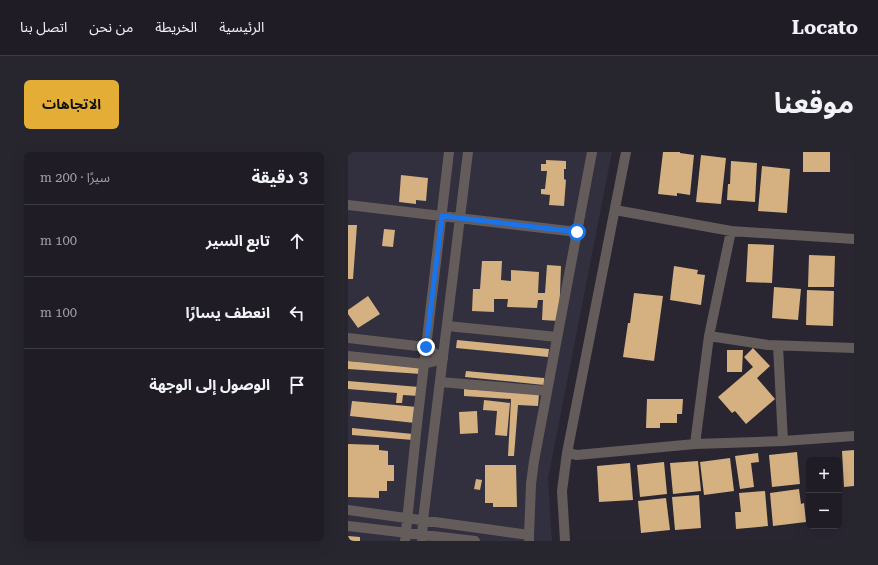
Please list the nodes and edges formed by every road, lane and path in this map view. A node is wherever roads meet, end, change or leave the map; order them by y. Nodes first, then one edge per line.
1 (449, 152) edge
2 (468, 152) edge
3 (592, 152) edge
4 (626, 152) edge
5 (348, 205) edge
6 (615, 210) junction
7 (442, 216) junction
8 (460, 218) junction
9 (731, 231) junction
10 (577, 232) junction
11 (854, 239) edge
12 (447, 326) junction
13 (709, 336) junction
14 (348, 338) edge
15 (557, 338) junction
16 (778, 346) junction
17 (426, 347) junction
18 (854, 348) edge
19 (348, 356) edge
20 (443, 359) junction
21 (424, 364) junction
22 (440, 382) junction
23 (547, 391) junction
24 (854, 436) edge
25 (783, 441) junction
26 (695, 444) junction
27 (567, 453) junction
28 (348, 510) edge
29 (407, 518) junction
30 (423, 520) junction
31 (348, 526) edge
32 (405, 537) edge
33 (422, 538) edge
34 (529, 538) edge
35 (475, 541) edge
36 (565, 541) edge

1 - 7 street
2 - 8 street
3 - 10 street
4 - 6 street
5 - 7 street
6 - 9 street
6 - 27 street
7 - 8 street
7 - 17 street
8 - 10 street
8 - 12 street
9 - 11 street
9 - 13 street
10 - 15 street
12 - 15 street
12 - 20 street
13 - 16 street
13 - 26 street
14 - 17 street
15 - 23 street
16 - 18 street
16 - 25 street
17 - 20 street
17 - 21 street
19 - 21 street
20 - 21 street
20 - 22 street
21 - 29 street
22 - 23 street
22 - 30 street
23 - 34 street
24 - 25 street
25 - 26 street
26 - 27 street
27 - 36 street
28 - 29 street
29 - 30 street
29 - 32 street
30 - 33 street
30 - 34 street
31 - 32 street
32 - 33 street
33 - 35 street

